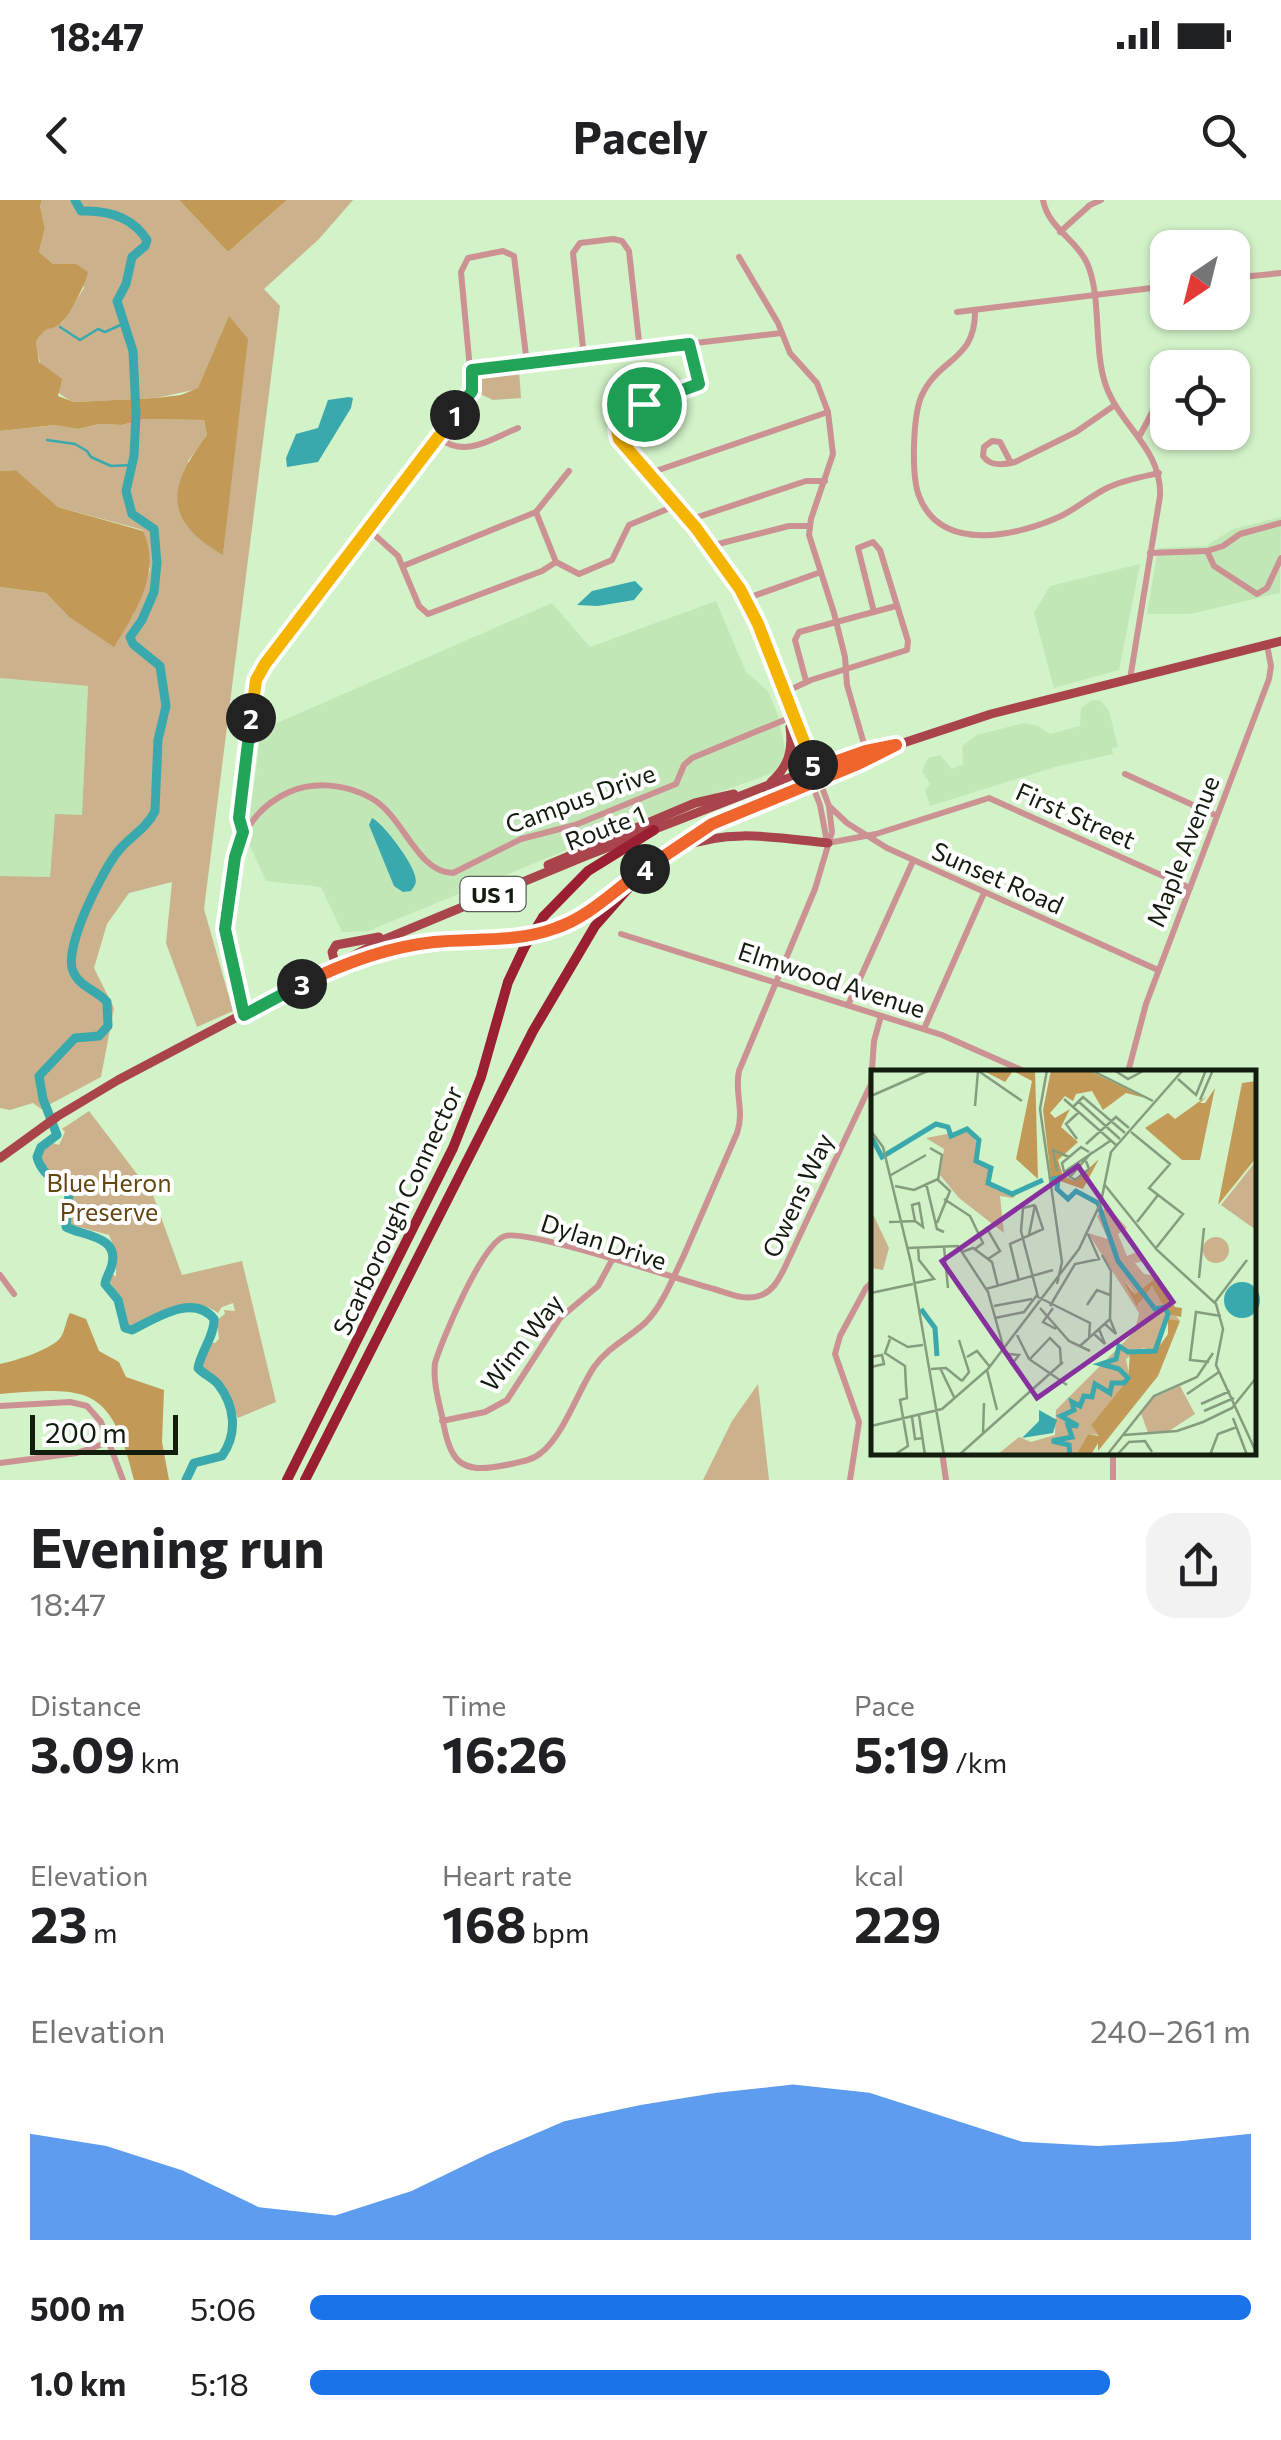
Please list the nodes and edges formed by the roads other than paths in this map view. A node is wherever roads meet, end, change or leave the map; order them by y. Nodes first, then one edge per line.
1 (1043, 200) edge
2 (1102, 200) edge
3 (1060, 232) junction
4 (739, 257) dead end
5 (1281, 272) edge
6 (1250, 276) edge
7 (1150, 288) edge
8 (1092, 295) junction
9 (975, 310) junction
10 (957, 312) dead end
11 (782, 333) junction
12 (689, 344) junction
13 (640, 350) junction
14 (584, 357) junction
15 (527, 364) junction
16 (472, 370) junction
17 (1115, 405) junction
18 (828, 412) junction
19 (1150, 417) edge
20 (518, 428) dead end
21 (1139, 437) junction
22 (438, 438) junction
23 (1011, 463) junction
24 (570, 471) dead end
25 (1158, 473) junction
26 (650, 474) junction
27 (825, 480) junction
28 (676, 505) junction
29 (536, 512) junction
30 (690, 520) junction
31 (1281, 524) edge
32 (810, 526) junction
33 (368, 529) junction
34 (710, 546) junction
35 (1206, 550) junction
36 (1150, 554) junction
37 (1281, 558) edge
38 (556, 562) junction
39 (403, 566) junction
40 (822, 572) junction
41 (745, 599) junction
42 (896, 606) junction
43 (874, 612) junction
44 (836, 622) junction
45 (1281, 641) edge
46 (1267, 644) junction
47 (845, 670) junction
48 (1130, 679) junction
49 (806, 682) junction
50 (783, 693) junction
51 (791, 720) junction
52 (896, 745) junction
53 (866, 751) junction
54 (1125, 774) dead end
55 (813, 775) junction
56 (766, 786) junction
57 (751, 792) junction
58 (829, 806) junction
59 (1217, 816) junction
60 (847, 823) junction
61 (654, 830) junction
62 (243, 832) junction
63 (866, 837) junction
64 (846, 841) junction
65 (828, 844) junction
66 (661, 856) junction
67 (913, 860) junction
68 (647, 867) junction
69 (1190, 888) junction
70 (500, 892) junction
71 (984, 893) junction
72 (407, 929) junction
73 (621, 934) dead end
74 (336, 967) junction
75 (1158, 970) junction
76 (776, 982) junction
77 (848, 1005) junction
78 (244, 1015) junction
79 (881, 1016) junction
80 (924, 1029) junction
81 (872, 1070) edge
82 (1021, 1070) edge
83 (1129, 1070) edge
84 (871, 1084) edge
85 (0, 1158) edge
86 (612, 1260) junction
87 (0, 1275) edge
88 (672, 1278) junction
89 (871, 1284) edge
90 (14, 1294) dead end
91 (0, 1406) edge
92 (442, 1421) junction
93 (109, 1442) junction
94 (942, 1455) edge
95 (0, 1463) edge
96 (123, 1480) edge
97 (287, 1480) edge
98 (304, 1480) edge
99 (850, 1480) edge
100 (946, 1480) edge

1 - 3 street
2 - 3 street
3 - 8 street
4 - 11 street
5 - 6 street
7 - 8 street
8 - 9 street
8 - 17 street
9 - 10 street
9 - 25 street
11 - 12 street
11 - 18 street
12 - 13 street
12 - 26 street
13 - 14 street
13 - 14 street
14 - 15 street
15 - 16 street
15 - 16 street
16 - 22 street
17 - 21 street
17 - 23 street
18 - 26 street
18 - 27 street
19 - 21 street
20 - 22 street
21 - 25 street
22 - 33 street
23 - 23 street
24 - 29 street
25 - 36 street
26 - 28 street
27 - 30 street
27 - 32 street
28 - 30 street
28 - 38 street
29 - 38 street
29 - 39 street
30 - 34 street
31 - 35 street
32 - 34 street
32 - 40 street
33 - 39 street
33 - 62 street
34 - 41 street
35 - 36 street
35 - 37 street
36 - 48 street
38 - 39 street
40 - 41 street
40 - 44 street
41 - 50 street
42 - 43 street
42 - 43 street
42 - 47 street
43 - 44 street
44 - 47 street
44 - 49 street
45 - 46 main road, Route 1 / US 1
46 - 48 main road, Route 1 / US 1
46 - 59 street, Maple Avenue
47 - 49 street
47 - 53 street
48 - 52 main road, Route 1 / US 1
49 - 50 street
50 - 51 street
51 - 55 street
51 - 56 main road
51 - 62 street, Campus Drive
52 - 53 main road, Route 1 / US 1
52 - 55 main road, Route 1 / US 1
53 - 55 main road, Route 1 / US 1
54 - 59 street
55 - 56 main road, Route 1 / US 1
55 - 58 street
55 - 65 street
55 - 66 main road, Route 1 / US 1
56 - 57 main road, Route 1 / US 1
57 - 61 main road, Route 1 / US 1
57 - 70 main road
58 - 60 street, Sunset Road
58 - 65 street
59 - 69 street, Maple Avenue
60 - 63 street, Sunset Road
60 - 64 street
61 - 70 main road, Route 1 / US 1
61 - 97 highway, Scarborough Connector, bridge
62 - 78 street
63 - 64 street, First Street
63 - 67 street, Sunset Road
63 - 69 street, First Street
64 - 65 street, First Street
65 - 66 main road
65 - 76 street
66 - 68 main road, Route 1 / US 1
67 - 71 street, Sunset Road
67 - 77 street
68 - 74 main road, Route 1 / US 1
68 - 98 highway, Scarborough Connector
69 - 75 street, Maple Avenue
70 - 72 main road, Route 1 / US 1
71 - 75 street, Sunset Road
71 - 80 street
72 - 74 main road, Route 1 / US 1
72 - 74 main road
73 - 76 street, Elmwood Avenue
74 - 78 main road, Route 1 / US 1
75 - 83 street, Maple Avenue
76 - 77 street, Elmwood Avenue
76 - 88 street
77 - 79 street, Elmwood Avenue
78 - 85 main road, Route 1 / US 1
79 - 80 street, Elmwood Avenue
79 - 81 street, Owens Way
80 - 82 street, Elmwood Avenue
84 - 88 street, Owens Way
86 - 88 street, Dylan Drive
86 - 92 street, Winn Way
86 - 92 street, Dylan Drive
87 - 90 street
88 - 92 street, Dylan Drive
89 - 99 street
91 - 93 street
93 - 95 street
93 - 96 street
94 - 100 street

